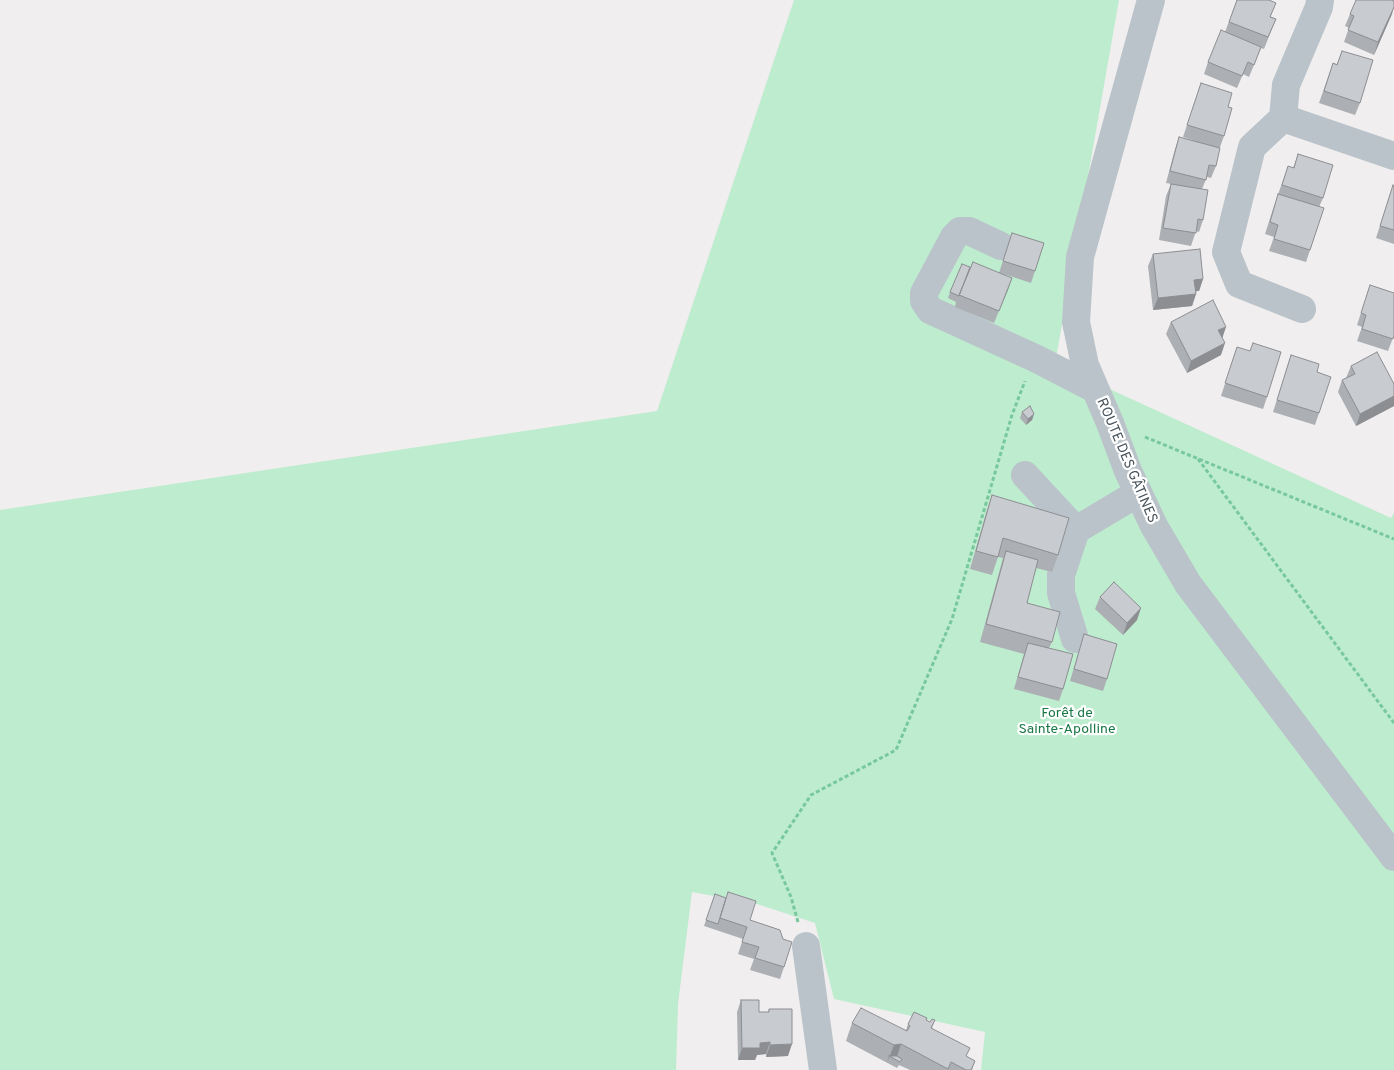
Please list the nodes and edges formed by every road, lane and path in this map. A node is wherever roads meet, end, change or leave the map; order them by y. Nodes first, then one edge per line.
1 (1151, 0) edge
2 (1320, 0) edge
3 (1283, 118) junction
4 (1394, 156) edge
5 (1001, 246) dead end
6 (1302, 309) dead end
7 (1037, 359) junction
8 (1095, 389) junction
9 (1110, 423) junction
10 (1198, 459) junction
11 (1025, 474) dead end
12 (1138, 493) junction
13 (1076, 530) junction
14 (1394, 539) edge
15 (1075, 639) dead end
16 (1394, 723) edge
17 (1394, 857) edge
18 (806, 946) joint
19 (823, 1070) edge

1 - 8 street, ROUTE DES GÂTINES
2 - 3 street
3 - 4 street
3 - 6 street
5 - 7 street
7 - 8 street
7 - 18 path
8 - 9 street, ROUTE DES GÂTINES
9 - 10 path
9 - 12 street, ROUTE DES GÂTINES
10 - 14 path
10 - 16 path
11 - 13 street
12 - 13 street
12 - 17 street, ROUTE DES GÂTINES
13 - 15 street
18 - 19 street

